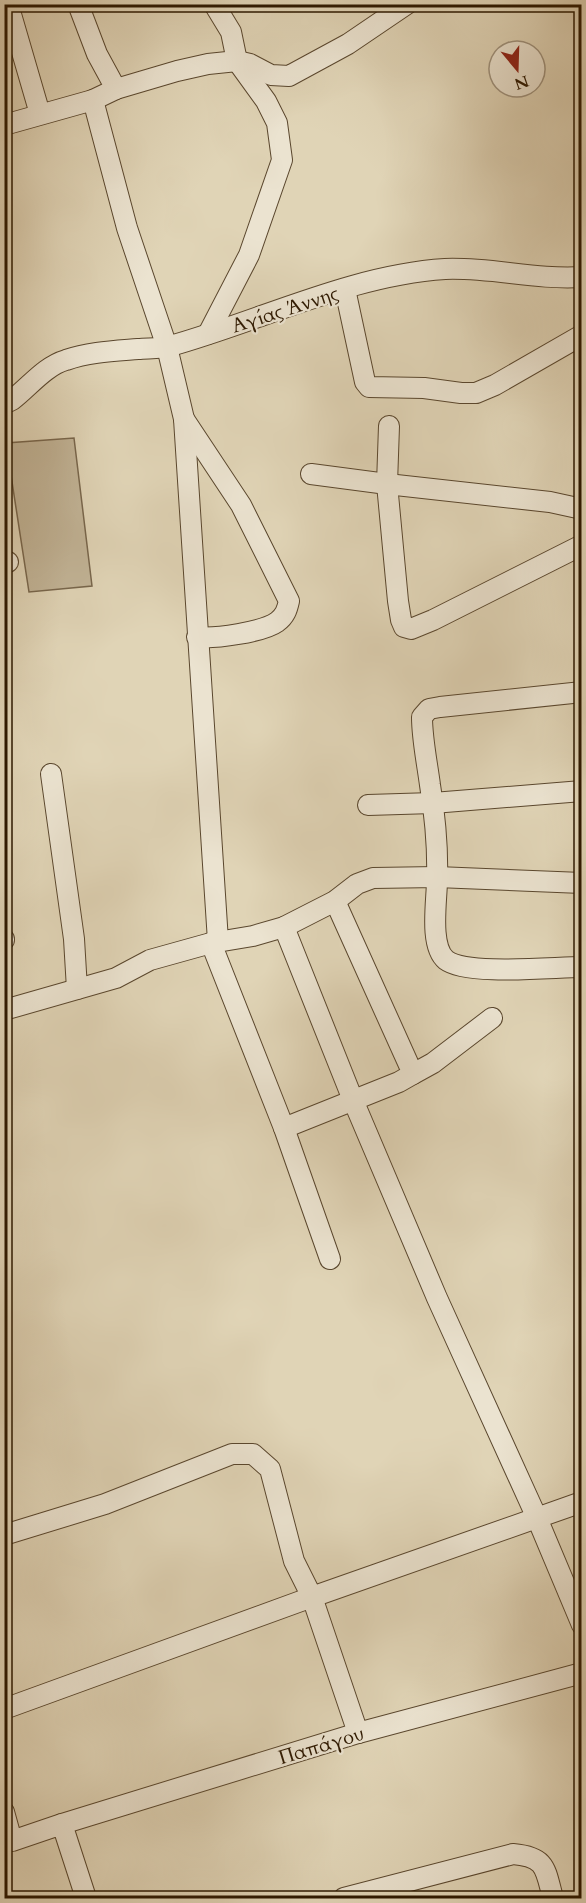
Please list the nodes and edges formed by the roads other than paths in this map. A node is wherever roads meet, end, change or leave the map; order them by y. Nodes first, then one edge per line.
1 (8, 4) edge
2 (78, 4) edge
3 (214, 4) edge
4 (407, 4) edge
5 (237, 61) junction
6 (116, 89) junction
7 (93, 100) junction
8 (40, 114) junction
9 (4, 124) edge
10 (582, 277) edge
11 (345, 289) junction
12 (208, 334) junction
13 (582, 335) edge
14 (166, 347) junction
15 (4, 404) edge
16 (184, 419) junction
17 (388, 426) dead end
18 (311, 474) dead end
19 (387, 484) junction
20 (582, 509) edge
21 (582, 545) edge
22 (197, 637) junction
23 (582, 692) edge
24 (51, 774) dead end
25 (582, 791) edge
26 (433, 803) junction
27 (368, 805) dead end
28 (437, 877) junction
29 (582, 883) edge
30 (335, 901) junction
31 (284, 927) junction
32 (214, 942) junction
33 (582, 967) edge
34 (77, 989) junction
35 (4, 1010) edge
36 (492, 1018) dead end
37 (413, 1074) junction
38 (353, 1100) junction
39 (284, 1128) junction
40 (330, 1258) dead end
41 (582, 1502) edge
42 (537, 1518) junction
43 (4, 1535) edge
44 (312, 1597) junction
45 (582, 1625) edge
46 (582, 1673) edge
47 (4, 1709) edge
48 (358, 1733) junction
49 (4, 1812) edge
50 (62, 1824) junction
51 (8, 1843) edge
52 (86, 1899) edge
53 (344, 1899) edge
54 (553, 1899) edge

1 - 8 street
2 - 6 street
3 - 5 street
4 - 5 street
5 - 6 street
5 - 12 street
6 - 7 street
7 - 8 street
7 - 14 street
8 - 9 street
10 - 11 street, Αγίας Άννης
11 - 12 street, Αγίας Άννης
11 - 13 street
12 - 14 street, Αγίας Άννης
14 - 15 street, Αγίας Άννης
14 - 16 street
16 - 22 street
16 - 22 street
17 - 19 street
18 - 19 street
19 - 20 street
19 - 21 street
22 - 32 street
23 - 26 street
24 - 34 street
25 - 26 street
26 - 27 street
26 - 28 street
28 - 29 street
28 - 30 street
28 - 33 street
30 - 31 street
30 - 37 street
31 - 32 street
31 - 38 street
32 - 34 street
32 - 39 street
34 - 35 street
36 - 37 street
37 - 38 street
38 - 39 street
38 - 42 street
39 - 40 street
41 - 42 street
42 - 44 street
42 - 45 street
43 - 44 street
44 - 47 street
44 - 48 street
46 - 48 street, Παπάγου
48 - 50 street, Παπάγου
49 - 51 street
50 - 51 street, Παπάγου
50 - 52 street
53 - 54 street

